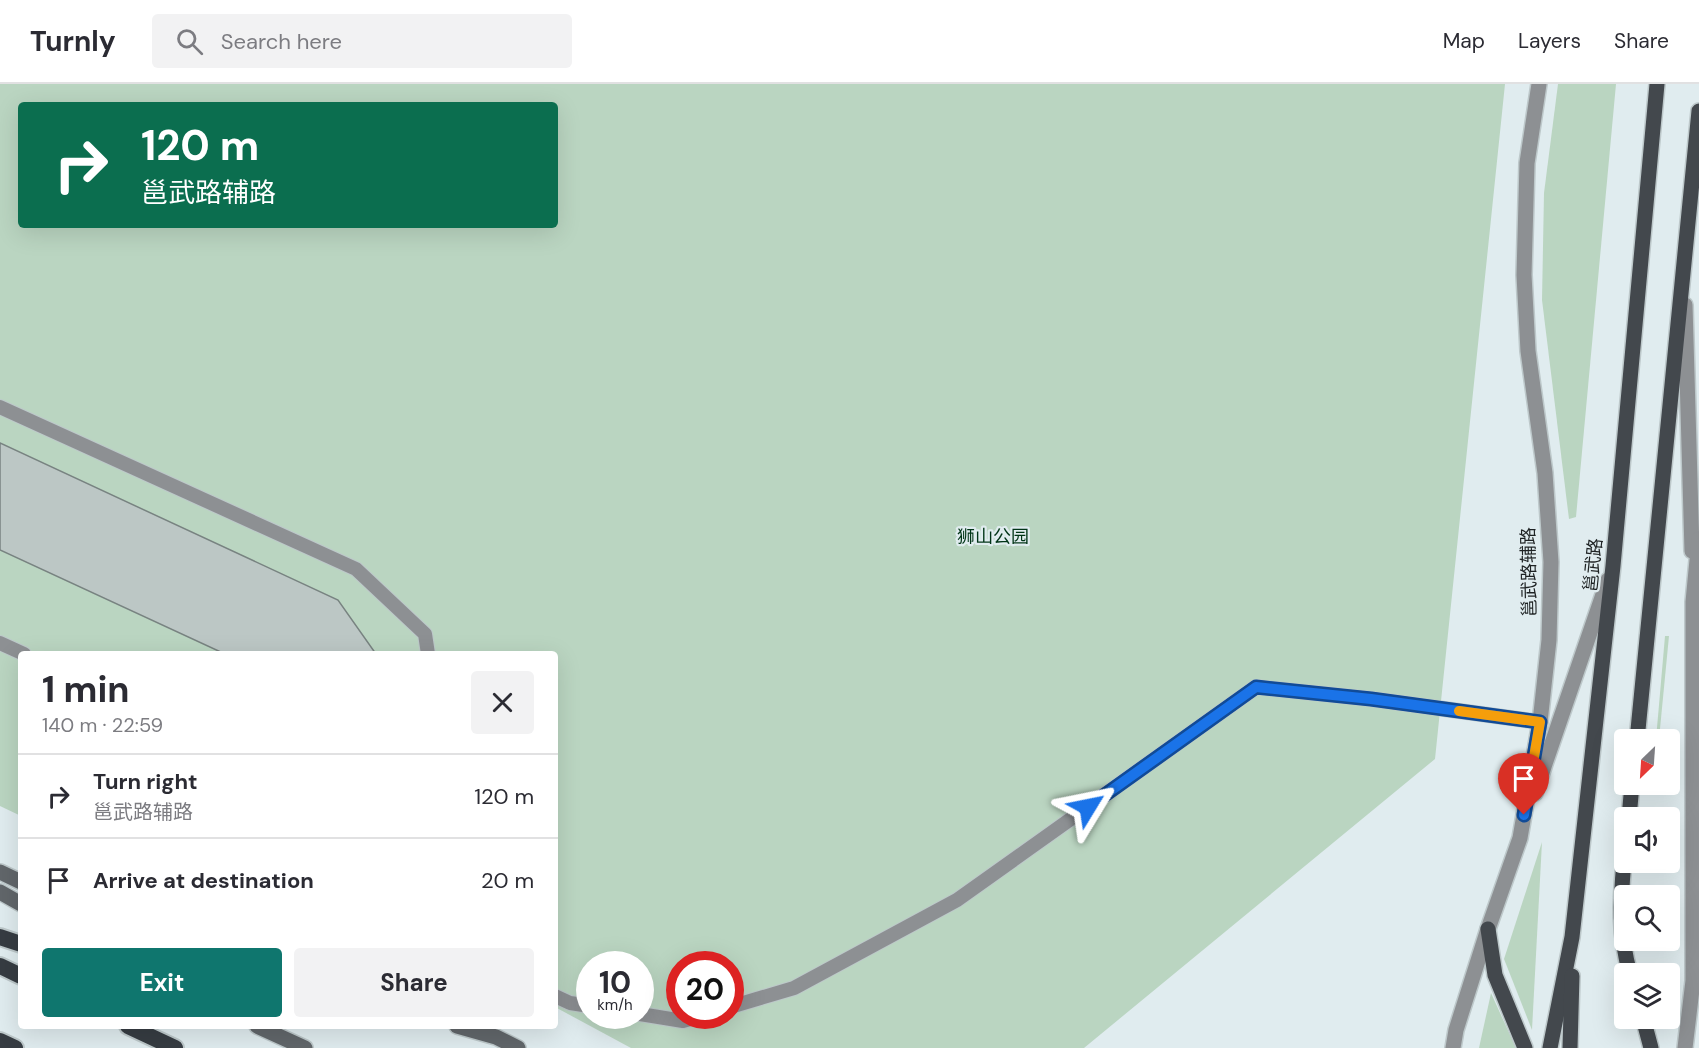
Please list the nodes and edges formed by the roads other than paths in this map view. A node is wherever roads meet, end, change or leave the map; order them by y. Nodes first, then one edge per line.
1 (1539, 84) edge
2 (1657, 84) edge
3 (1699, 111) edge
4 (1684, 262) junction
5 (0, 407) edge
6 (1699, 538) edge
7 (1613, 566) junction
8 (1693, 602) junction
9 (0, 643) edge
10 (18, 651) edge
11 (428, 651) edge
12 (1540, 722) junction
13 (1638, 729) edge
14 (1520, 838) junction
15 (0, 872) edge
16 (1623, 873) edge
17 (18, 881) edge
18 (0, 892) edge
19 (18, 902) edge
20 (1488, 929) junction
21 (1572, 937) junction
22 (0, 938) edge
23 (18, 943) edge
24 (1627, 963) edge
25 (0, 966) edge
26 (18, 975) edge
27 (558, 997) edge
28 (744, 1003) edge
29 (576, 1004) edge
30 (134, 1029) edge
31 (264, 1029) edge
32 (468, 1029) edge
33 (1646, 1029) edge
34 (0, 1041) edge
35 (15, 1048) edge
36 (175, 1048) edge
37 (305, 1048) edge
38 (518, 1048) edge
39 (1453, 1048) edge
40 (1525, 1048) edge
41 (1550, 1048) edge
42 (1570, 1048) edge
43 (1651, 1048) edge
44 (1685, 1048) edge

1 - 12 street, 邕武路辅路
2 - 7 main road, 邕武路
3 - 4 main road
4 - 8 street
4 - 13 main road
5 - 11 lane
6 - 8 street
7 - 14 street
7 - 21 main road, 邕武路
8 - 44 street
9 - 10 lane
12 - 14 street, 邕武路辅路
12 - 28 lane
14 - 20 street, 邕武路辅路
15 - 17 main road
16 - 24 main road
18 - 19 main road
20 - 39 street, 邕武路辅路
20 - 40 main road
21 - 41 main road, 邕武路
21 - 42 main road
22 - 23 highway
25 - 26 highway
27 - 29 lane
30 - 36 highway
31 - 37 main road
32 - 38 main road
33 - 43 main road
34 - 35 highway

